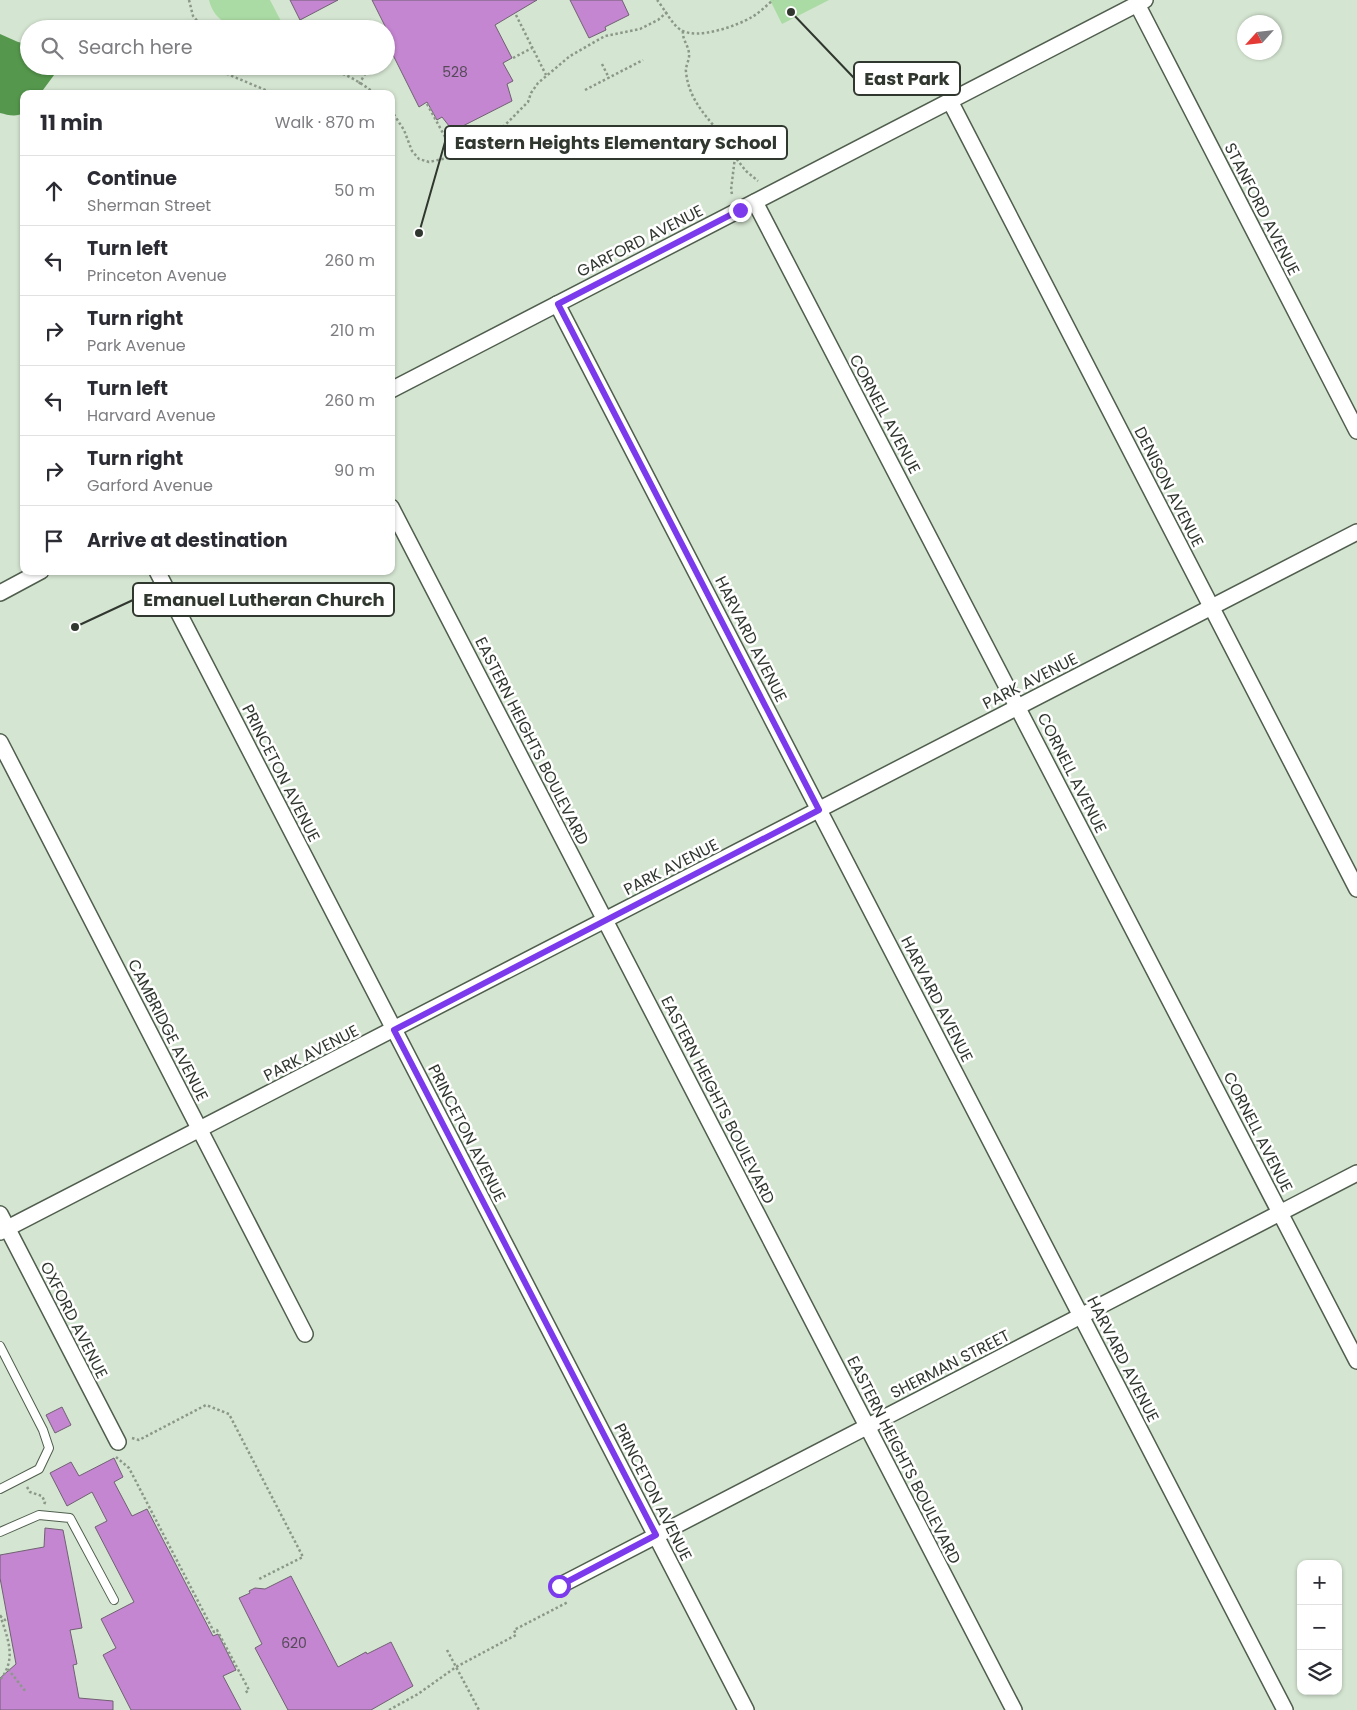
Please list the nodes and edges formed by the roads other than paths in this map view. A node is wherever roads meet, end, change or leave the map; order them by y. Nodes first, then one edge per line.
1 (1141, 2) edge
2 (950, 101) junction
3 (755, 202) junction
4 (558, 304) junction
5 (395, 388) edge
6 (1357, 430) edge
7 (395, 515) edge
8 (1357, 532) edge
9 (34, 575) edge
10 (159, 575) edge
11 (0, 593) edge
12 (1211, 607) junction
13 (1018, 707) junction
14 (0, 742) edge
15 (819, 810) junction
16 (1357, 889) edge
17 (605, 920) junction
18 (394, 1030) junction
19 (200, 1130) junction
20 (1357, 1173) edge
21 (1280, 1213) junction
22 (0, 1214) edge
23 (4, 1230) edge
24 (1081, 1316) junction
25 (306, 1334) dead end
26 (0, 1346) edge
27 (1357, 1361) edge
28 (867, 1426) junction
29 (120, 1444) road end
30 (0, 1488) edge
31 (0, 1532) edge
32 (656, 1535) junction
33 (559, 1586) dead end
34 (114, 1600) dead end
35 (746, 1710) edge
36 (1014, 1710) edge
37 (1285, 1710) edge

1 - 2 street, GARFORD AVENUE
1 - 6 street, STANFORD AVENUE
2 - 3 street, GARFORD AVENUE
2 - 12 street, DENISON AVENUE
3 - 4 street, GARFORD AVENUE
3 - 13 street, CORNELL AVENUE
4 - 5 street, GARFORD AVENUE
4 - 15 street, HARVARD AVENUE
7 - 17 street, EASTERN HEIGHTS BOULEVARD
8 - 12 street, PARK AVENUE
9 - 11 street
10 - 18 street, PRINCETON AVENUE
12 - 13 street, PARK AVENUE
12 - 16 street, DENISON AVENUE
13 - 15 street, PARK AVENUE
13 - 21 street, CORNELL AVENUE
14 - 19 street, CAMBRIDGE AVENUE
15 - 17 street, PARK AVENUE
15 - 24 street, HARVARD AVENUE
17 - 18 street, PARK AVENUE
17 - 28 street, EASTERN HEIGHTS BOULEVARD
18 - 19 street, PARK AVENUE
18 - 32 street, PRINCETON AVENUE
19 - 23 street, PARK AVENUE
19 - 25 street, CAMBRIDGE AVENUE
20 - 21 street, SHERMAN STREET
21 - 24 street, SHERMAN STREET
21 - 27 street, CORNELL AVENUE
22 - 23 street, OXFORD AVENUE
23 - 29 street, OXFORD AVENUE
24 - 28 street, SHERMAN STREET
24 - 37 street, HARVARD AVENUE
26 - 30 lane
28 - 32 street, SHERMAN STREET
28 - 36 street, EASTERN HEIGHTS BOULEVARD
31 - 34 lane
32 - 33 street, SHERMAN STREET
32 - 35 street, PRINCETON AVENUE

